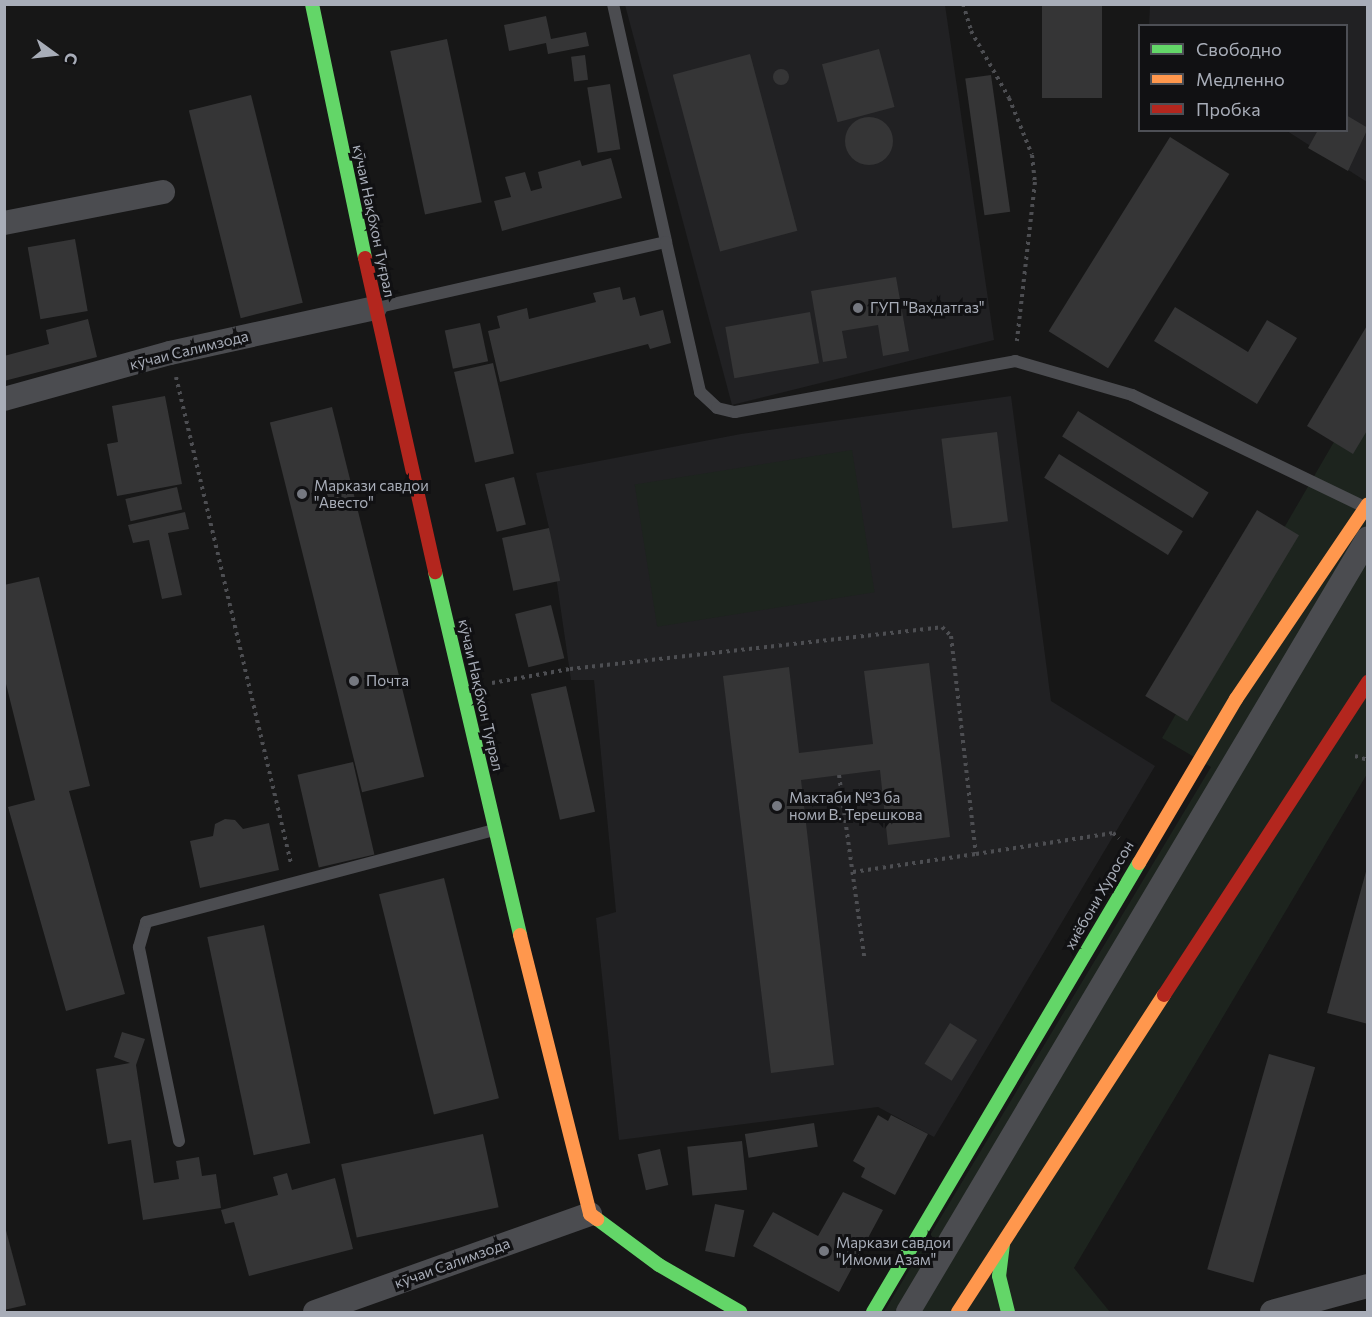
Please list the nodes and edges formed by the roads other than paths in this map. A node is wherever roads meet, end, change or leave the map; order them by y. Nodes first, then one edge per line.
1 (312, 4) edge
2 (613, 4) edge
3 (163, 192) dead end
4 (4, 223) edge
5 (666, 242) junction
6 (375, 308) junction
7 (4, 399) edge
8 (1367, 506) edge
9 (1368, 538) edge
10 (1368, 682) edge
11 (494, 830) junction
12 (179, 1141) dead end
13 (590, 1214) junction
14 (1006, 1234) junction
15 (1368, 1286) edge
16 (315, 1312) edge
17 (740, 1312) edge
18 (873, 1312) edge
19 (908, 1312) edge
20 (958, 1312) edge
21 (1008, 1312) edge
22 (1272, 1312) edge

1 - 6 street, кӯчаи Нақбхон Туғрал
2 - 5 lane
3 - 4 street
5 - 6 lane
5 - 8 lane
6 - 7 street, кӯчаи Салимзода
6 - 11 street, кӯчаи Нақбхон Туғрал
8 - 18 street, хиёбони Хуросон
9 - 19 street
10 - 14 street
11 - 12 lane
11 - 13 street, кӯчаи Нақбхон Туғрал
13 - 16 street, кӯчаи Салимзода
13 - 17 street
14 - 20 street
14 - 21 street
15 - 22 street

